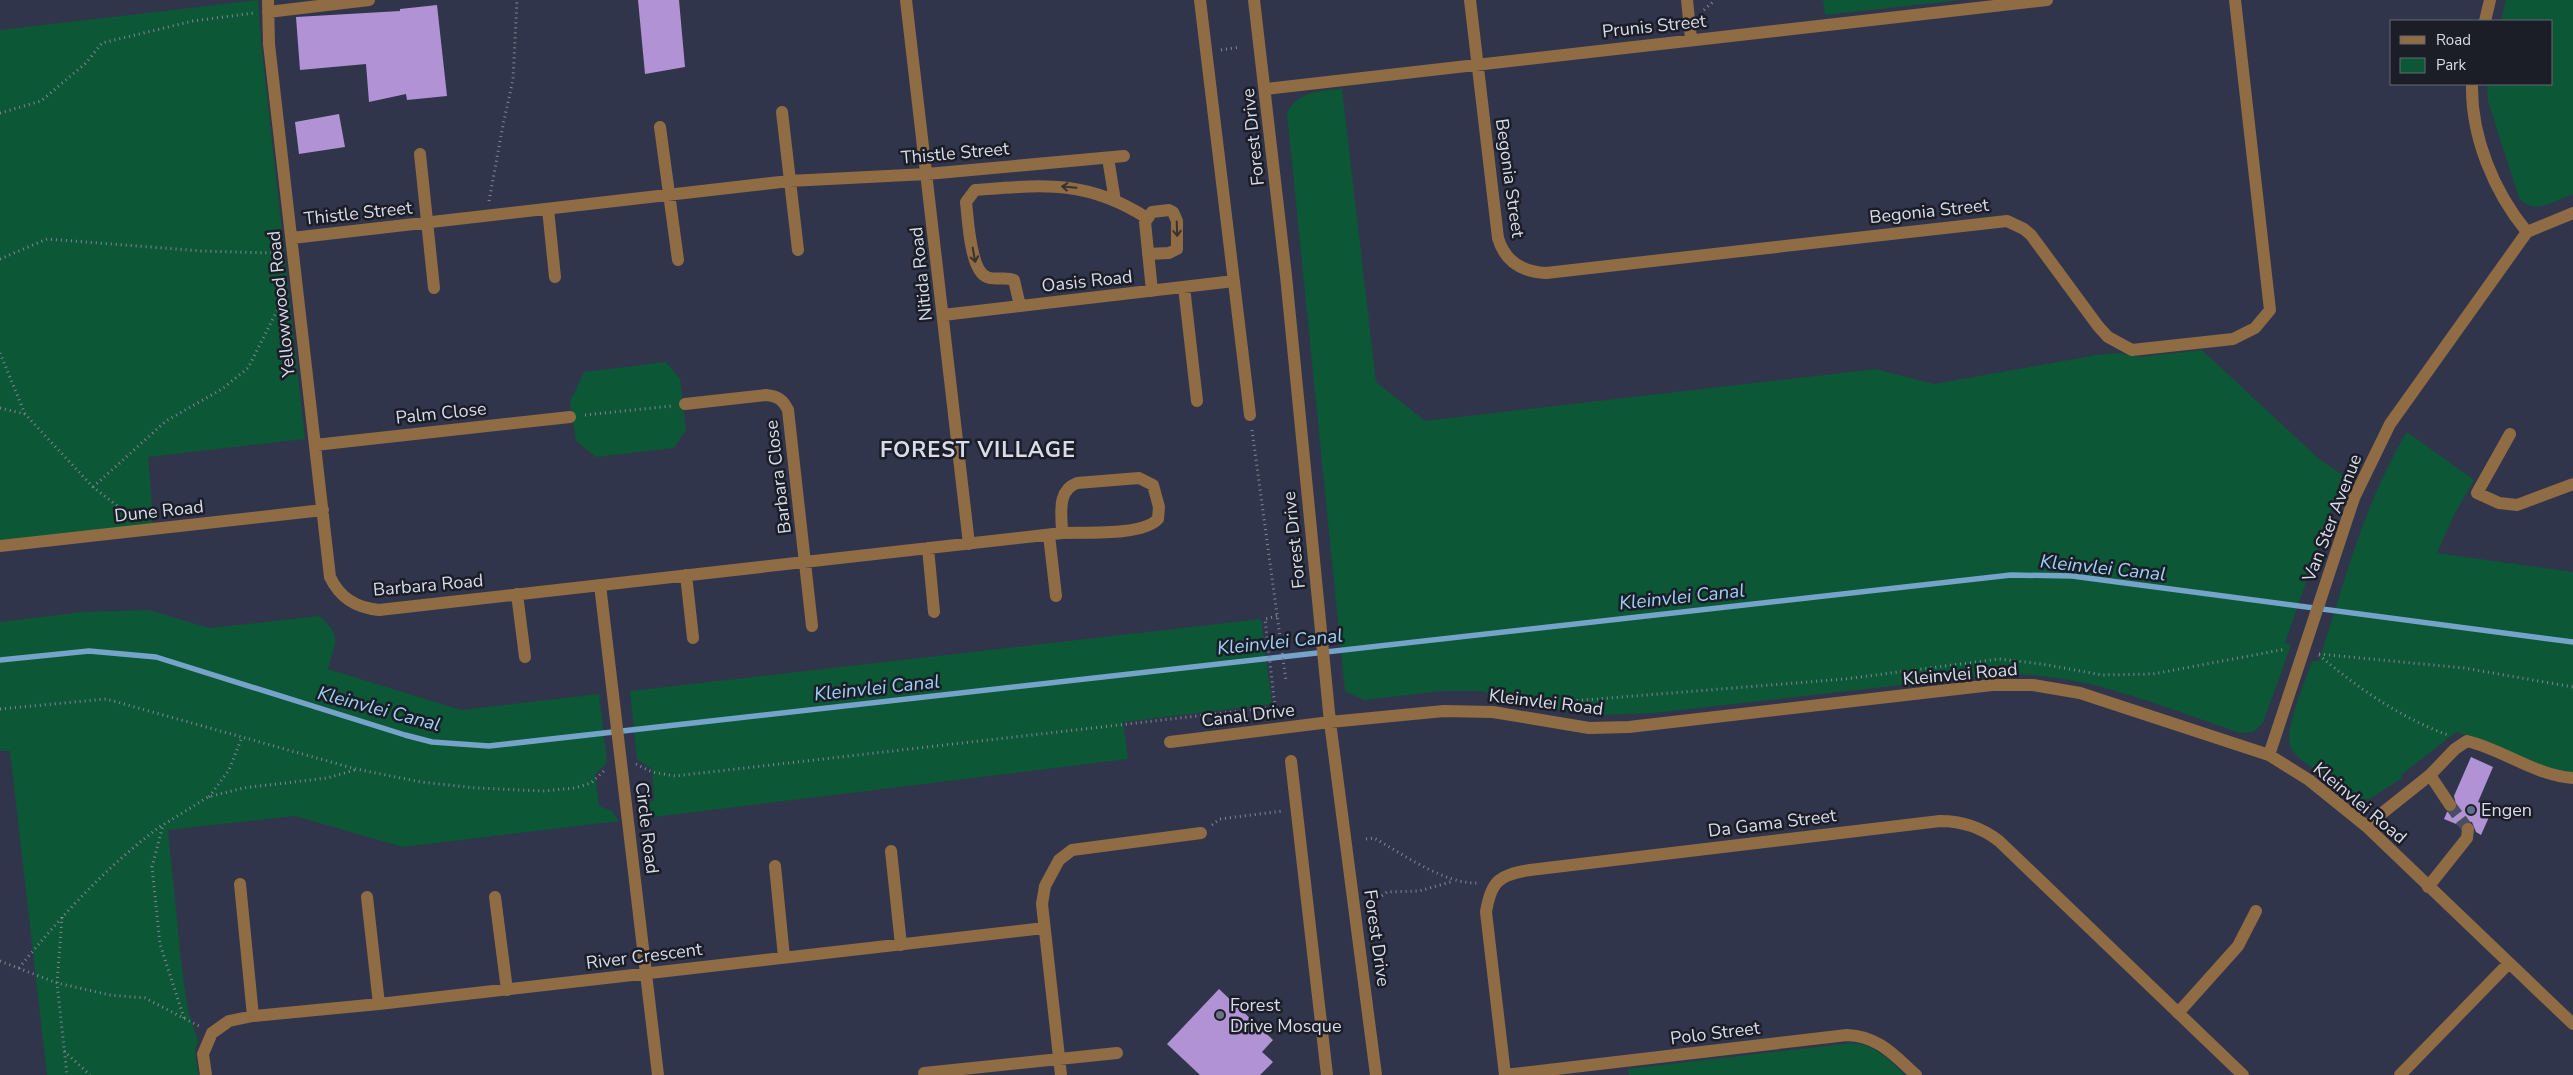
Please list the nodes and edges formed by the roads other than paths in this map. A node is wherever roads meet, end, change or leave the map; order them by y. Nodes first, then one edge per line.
1 (370, 0) edge
2 (906, 0) edge
3 (1200, 0) edge
4 (1254, 0) edge
5 (1470, 0) edge
6 (1687, 0) edge
7 (2047, 0) edge
8 (2235, 0) edge
9 (2490, 0) edge
10 (268, 6) edge
11 (2485, 20) edge
12 (1691, 39) junction
13 (1477, 63) junction
14 (2472, 85) edge
15 (1265, 89) junction
16 (782, 112) dead end
17 (660, 127) dead end
18 (420, 154) dead end
19 (1124, 156) dead end
20 (1108, 158) junction
21 (927, 174) junction
22 (789, 181) junction
23 (669, 196) junction
24 (1116, 201) junction
25 (548, 210) junction
26 (2573, 213) edge
27 (1146, 218) junction
28 (428, 223) junction
29 (2527, 232) junction
30 (292, 238) junction
31 (798, 250) dead end
32 (1148, 254) junction
33 (678, 260) dead end
34 (555, 277) dead end
35 (1234, 281) junction
36 (1184, 287) junction
37 (434, 288) dead end
38 (1152, 291) junction
39 (1020, 306) junction
40 (943, 315) junction
41 (1197, 401) dead end
42 (684, 404) road end
43 (1250, 415) road end
44 (570, 417) road end
45 (2510, 434) dead end
46 (315, 445) junction
47 (2573, 484) edge
48 (323, 510) junction
49 (1062, 533) junction
50 (1049, 535) junction
51 (969, 544) junction
52 (0, 546) edge
53 (928, 548) junction
54 (806, 562) junction
55 (686, 575) junction
56 (600, 585) junction
57 (517, 594) junction
58 (1056, 596) dead end
59 (345, 598) joint
60 (934, 612) dead end
61 (812, 626) dead end
62 (693, 638) dead end
63 (525, 658) dead end
64 (1330, 722) junction
65 (1170, 742) dead end
66 (2269, 755) junction
67 (1290, 761) dead end
68 (2430, 775) junction
69 (2573, 778) edge
70 (2450, 805) tunnel mouth
71 (2366, 826) junction
72 (2468, 829) dead end
73 (1201, 833) road end
74 (891, 851) dead end
75 (775, 866) dead end
76 (240, 884) dead end
77 (2428, 887) junction
78 (367, 897) dead end
79 (495, 897) dead end
80 (2256, 911) dead end
81 (1044, 928) junction
82 (902, 944) junction
83 (784, 957) junction
84 (2509, 963) junction
85 (647, 973) junction
86 (507, 990) junction
87 (379, 1004) junction
88 (2178, 1013) junction
89 (253, 1016) junction
90 (2573, 1024) edge
91 (1116, 1053) dead end
92 (1060, 1059) junction
93 (924, 1073) dead end
94 (206, 1075) edge
95 (658, 1075) edge
96 (1061, 1075) edge
97 (1327, 1075) edge
98 (1376, 1075) edge
99 (1505, 1075) edge
100 (1916, 1075) edge
101 (2243, 1075) edge
102 (2400, 1075) edge

1 - 10 street
2 - 21 street, Nitida Road
3 - 35 street, Forest Drive
4 - 15 street, Forest Drive
5 - 13 street, Begonia Street
6 - 12 street
7 - 12 street, Prunis Street
8 - 13 street, Begonia Street
9 - 11 street
10 - 30 street, Yellowwood Road
12 - 13 street, Prunis Street
13 - 15 street, Prunis Street
14 - 29 street
15 - 64 street, Forest Drive
16 - 22 street
17 - 23 street
18 - 28 street, Thistle Street
19 - 20 street, Thistle Street
20 - 21 street, Thistle Street
20 - 24 street
21 - 22 street, Thistle Street
21 - 40 street, Nitida Road
22 - 23 street, Thistle Street
22 - 31 street
23 - 25 street, Thistle Street
23 - 33 street
24 - 27 street
24 -> 39 street
25 - 28 street, Thistle Street
25 - 34 street
26 - 29 street
27 - 32 street
27 -> 32 street
28 - 30 street, Thistle Street
28 - 37 street, Thistle Street
29 - 66 street, Van Ster Avenue
30 - 46 street, Yellowwood Road
32 - 38 street
35 - 36 street, Oasis Road
35 - 43 street, Forest Drive
36 - 38 street, Oasis Road
36 - 41 street
38 - 39 street, Oasis Road
39 - 40 street, Oasis Road
40 - 51 street, Nitida Road
42 - 54 street, Barbara Close
44 - 46 street, Palm Close
45 - 47 street
46 - 48 street, Yellowwood Road
48 - 52 street, Dune Road
48 - 59 street, Yellowwood Road
49 - 49 street, Barbara Road
49 - 50 street, Barbara Road
50 - 51 street, Barbara Road
50 - 58 street
51 - 53 street, Barbara Road
53 - 54 street, Barbara Road
53 - 60 street
54 - 55 street, Barbara Road
54 - 61 street
55 - 56 street, Barbara Road
55 - 62 street
56 - 57 street, Barbara Road
56 - 85 street, Circle Road
57 - 59 street, Barbara Road
57 - 63 street
64 - 65 street, Canal Drive
64 - 66 street, Kleinvlei Road
64 - 98 street, Forest Drive
66 - 71 street, Kleinvlei Road
67 - 97 street
68 - 69 street
68 - 70 street
68 - 71 street
71 - 77 street, Kleinvlei Road
72 - 77 street
73 - 81 street
74 - 82 street
75 - 83 street
76 - 89 street
77 - 84 street, Kleinvlei Road
78 - 87 street
79 - 86 street
80 - 88 street
81 - 82 street, River Crescent
81 - 92 street
82 - 83 street, River Crescent
83 - 85 street, River Crescent
84 - 90 street, Kleinvlei Road
84 - 102 street
85 - 86 street, River Crescent
85 - 95 street, Circle Road
86 - 87 street, River Crescent
87 - 89 street, River Crescent
88 - 99 street, Da Gama Street
88 - 101 street, Da Gama Street
89 - 94 street, River Crescent
91 - 92 street
92 - 93 street
92 - 96 street
99 - 100 street, Polo Street

